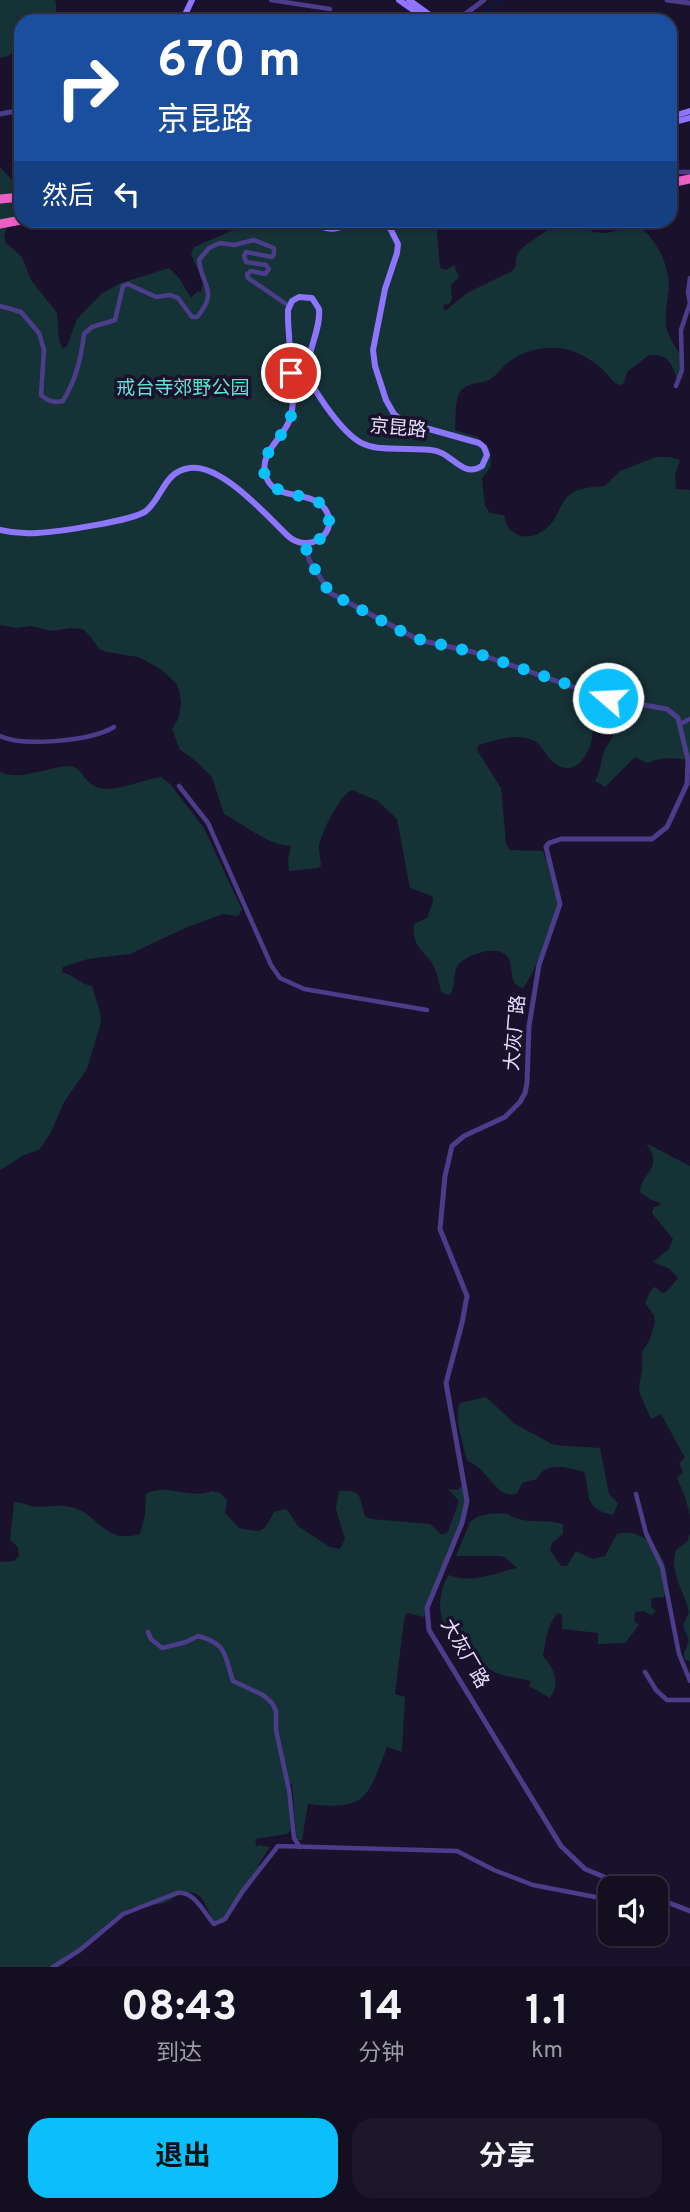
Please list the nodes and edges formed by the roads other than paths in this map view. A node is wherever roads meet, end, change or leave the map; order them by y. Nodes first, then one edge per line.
1 (271, 0) edge
2 (399, 0) edge
3 (408, 0) edge
4 (484, 0) edge
5 (667, 0) edge
6 (690, 3) edge
7 (330, 9) dead end
8 (419, 14) edge
9 (428, 14) edge
10 (465, 14) edge
11 (322, 228) edge
12 (339, 228) edge
13 (389, 228) edge
14 (690, 278) edge
15 (0, 306) edge
16 (289, 306) junction
17 (676, 386) dead end
18 (0, 530) edge
19 (305, 544) junction
20 (690, 719) edge
21 (680, 724) junction
22 (114, 727) dead end
23 (0, 736) edge
24 (179, 786) dead end
25 (427, 1010) dead end
26 (636, 1494) dead end
27 (148, 1632) dead end
28 (645, 1672) dead end
29 (690, 1681) edge
30 (690, 1700) edge
31 (300, 1847) junction
32 (602, 1876) edge
33 (598, 1898) edge
34 (668, 1903) edge
35 (690, 1911) edge
36 (54, 1967) edge

1 - 7 street
2 - 8 main road
3 - 9 main road
4 - 10 street
5 - 6 street
11 - 12 main road
13 - 16 main road, 京昆路
14 - 17 street
15 - 16 street
16 - 19 main road
18 - 19 main road
19 - 21 street
20 - 21 street
21 - 32 street, 大灰厂路
22 - 23 street
24 - 25 street
26 - 29 street
27 - 31 street
28 - 30 street
31 - 33 street
31 - 36 street
34 - 35 street

